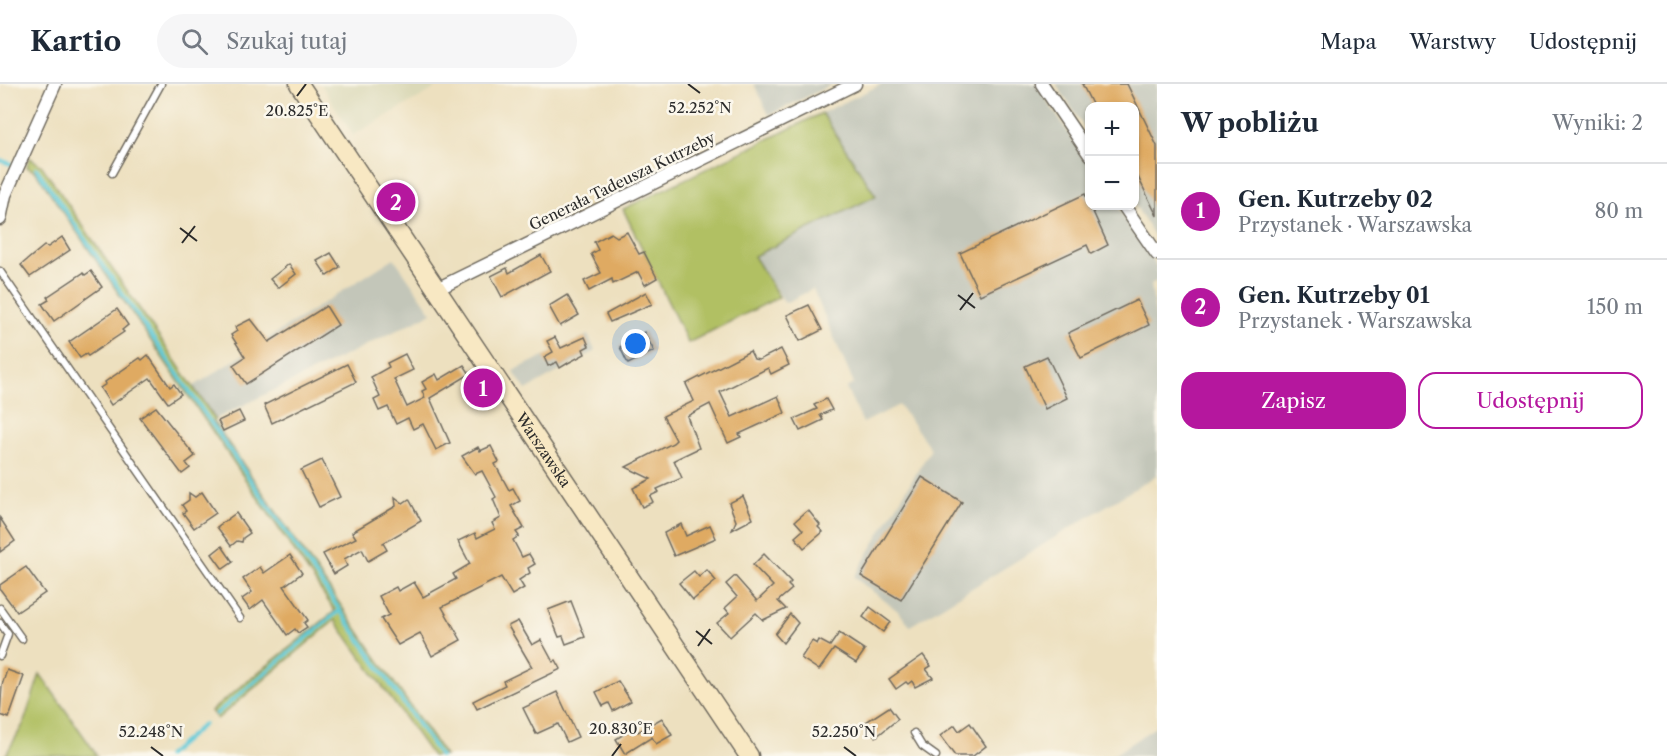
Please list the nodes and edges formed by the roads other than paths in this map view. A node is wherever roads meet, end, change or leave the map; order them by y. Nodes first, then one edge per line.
1 (55, 84) edge
2 (160, 84) edge
3 (299, 84) edge
4 (855, 84) edge
5 (1042, 84) edge
6 (1085, 149) edge
7 (112, 173) dead end
8 (1127, 210) edge
9 (0, 219) edge
10 (1157, 254) edge
11 (0, 271) edge
12 (435, 290) junction
13 (0, 608) edge
14 (240, 618) dead end
15 (0, 623) edge
16 (22, 639) dead end
17 (0, 656) edge
18 (914, 733) dead end
19 (749, 756) edge
20 (936, 756) edge

1 - 9 street
2 - 7 lane
3 - 12 main road, Warszawska
4 - 12 street, Generała Tadeusza Kutrzeby
5 - 6 street
8 - 10 street
11 - 14 lane
12 - 19 main road, Warszawska
13 - 16 lane
15 - 17 lane
18 - 20 lane

